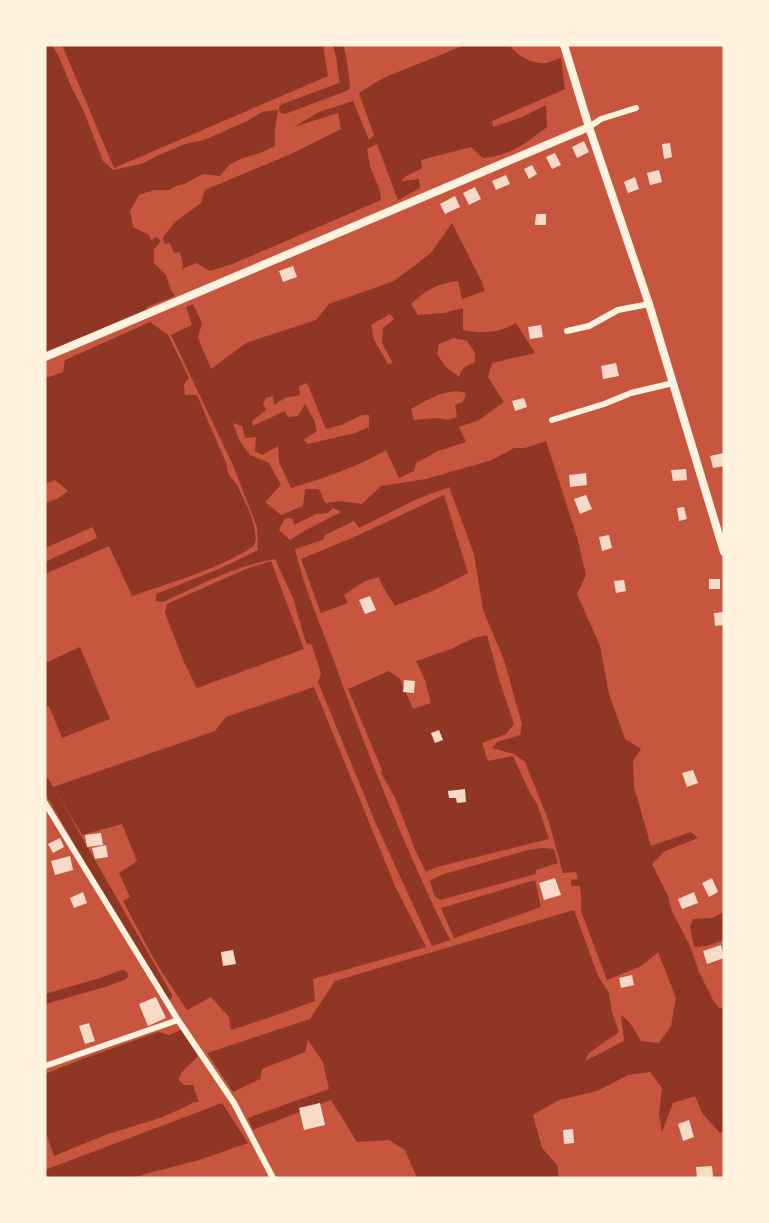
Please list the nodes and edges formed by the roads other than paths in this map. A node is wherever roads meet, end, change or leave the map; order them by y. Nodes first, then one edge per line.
1 (564, 45) edge
2 (636, 108) dead end
3 (589, 127) junction
4 (649, 303) junction
5 (567, 331) dead end
6 (45, 357) edge
7 (673, 382) junction
8 (552, 420) dead end
9 (724, 552) edge
10 (45, 803) edge
11 (178, 1020) junction
12 (45, 1066) edge
13 (273, 1178) edge

1 - 3 main road
2 - 3 street
3 - 4 main road
3 - 6 main road
4 - 5 street
4 - 7 main road
7 - 8 street
7 - 9 main road
10 - 11 street
11 - 12 street
11 - 13 street

